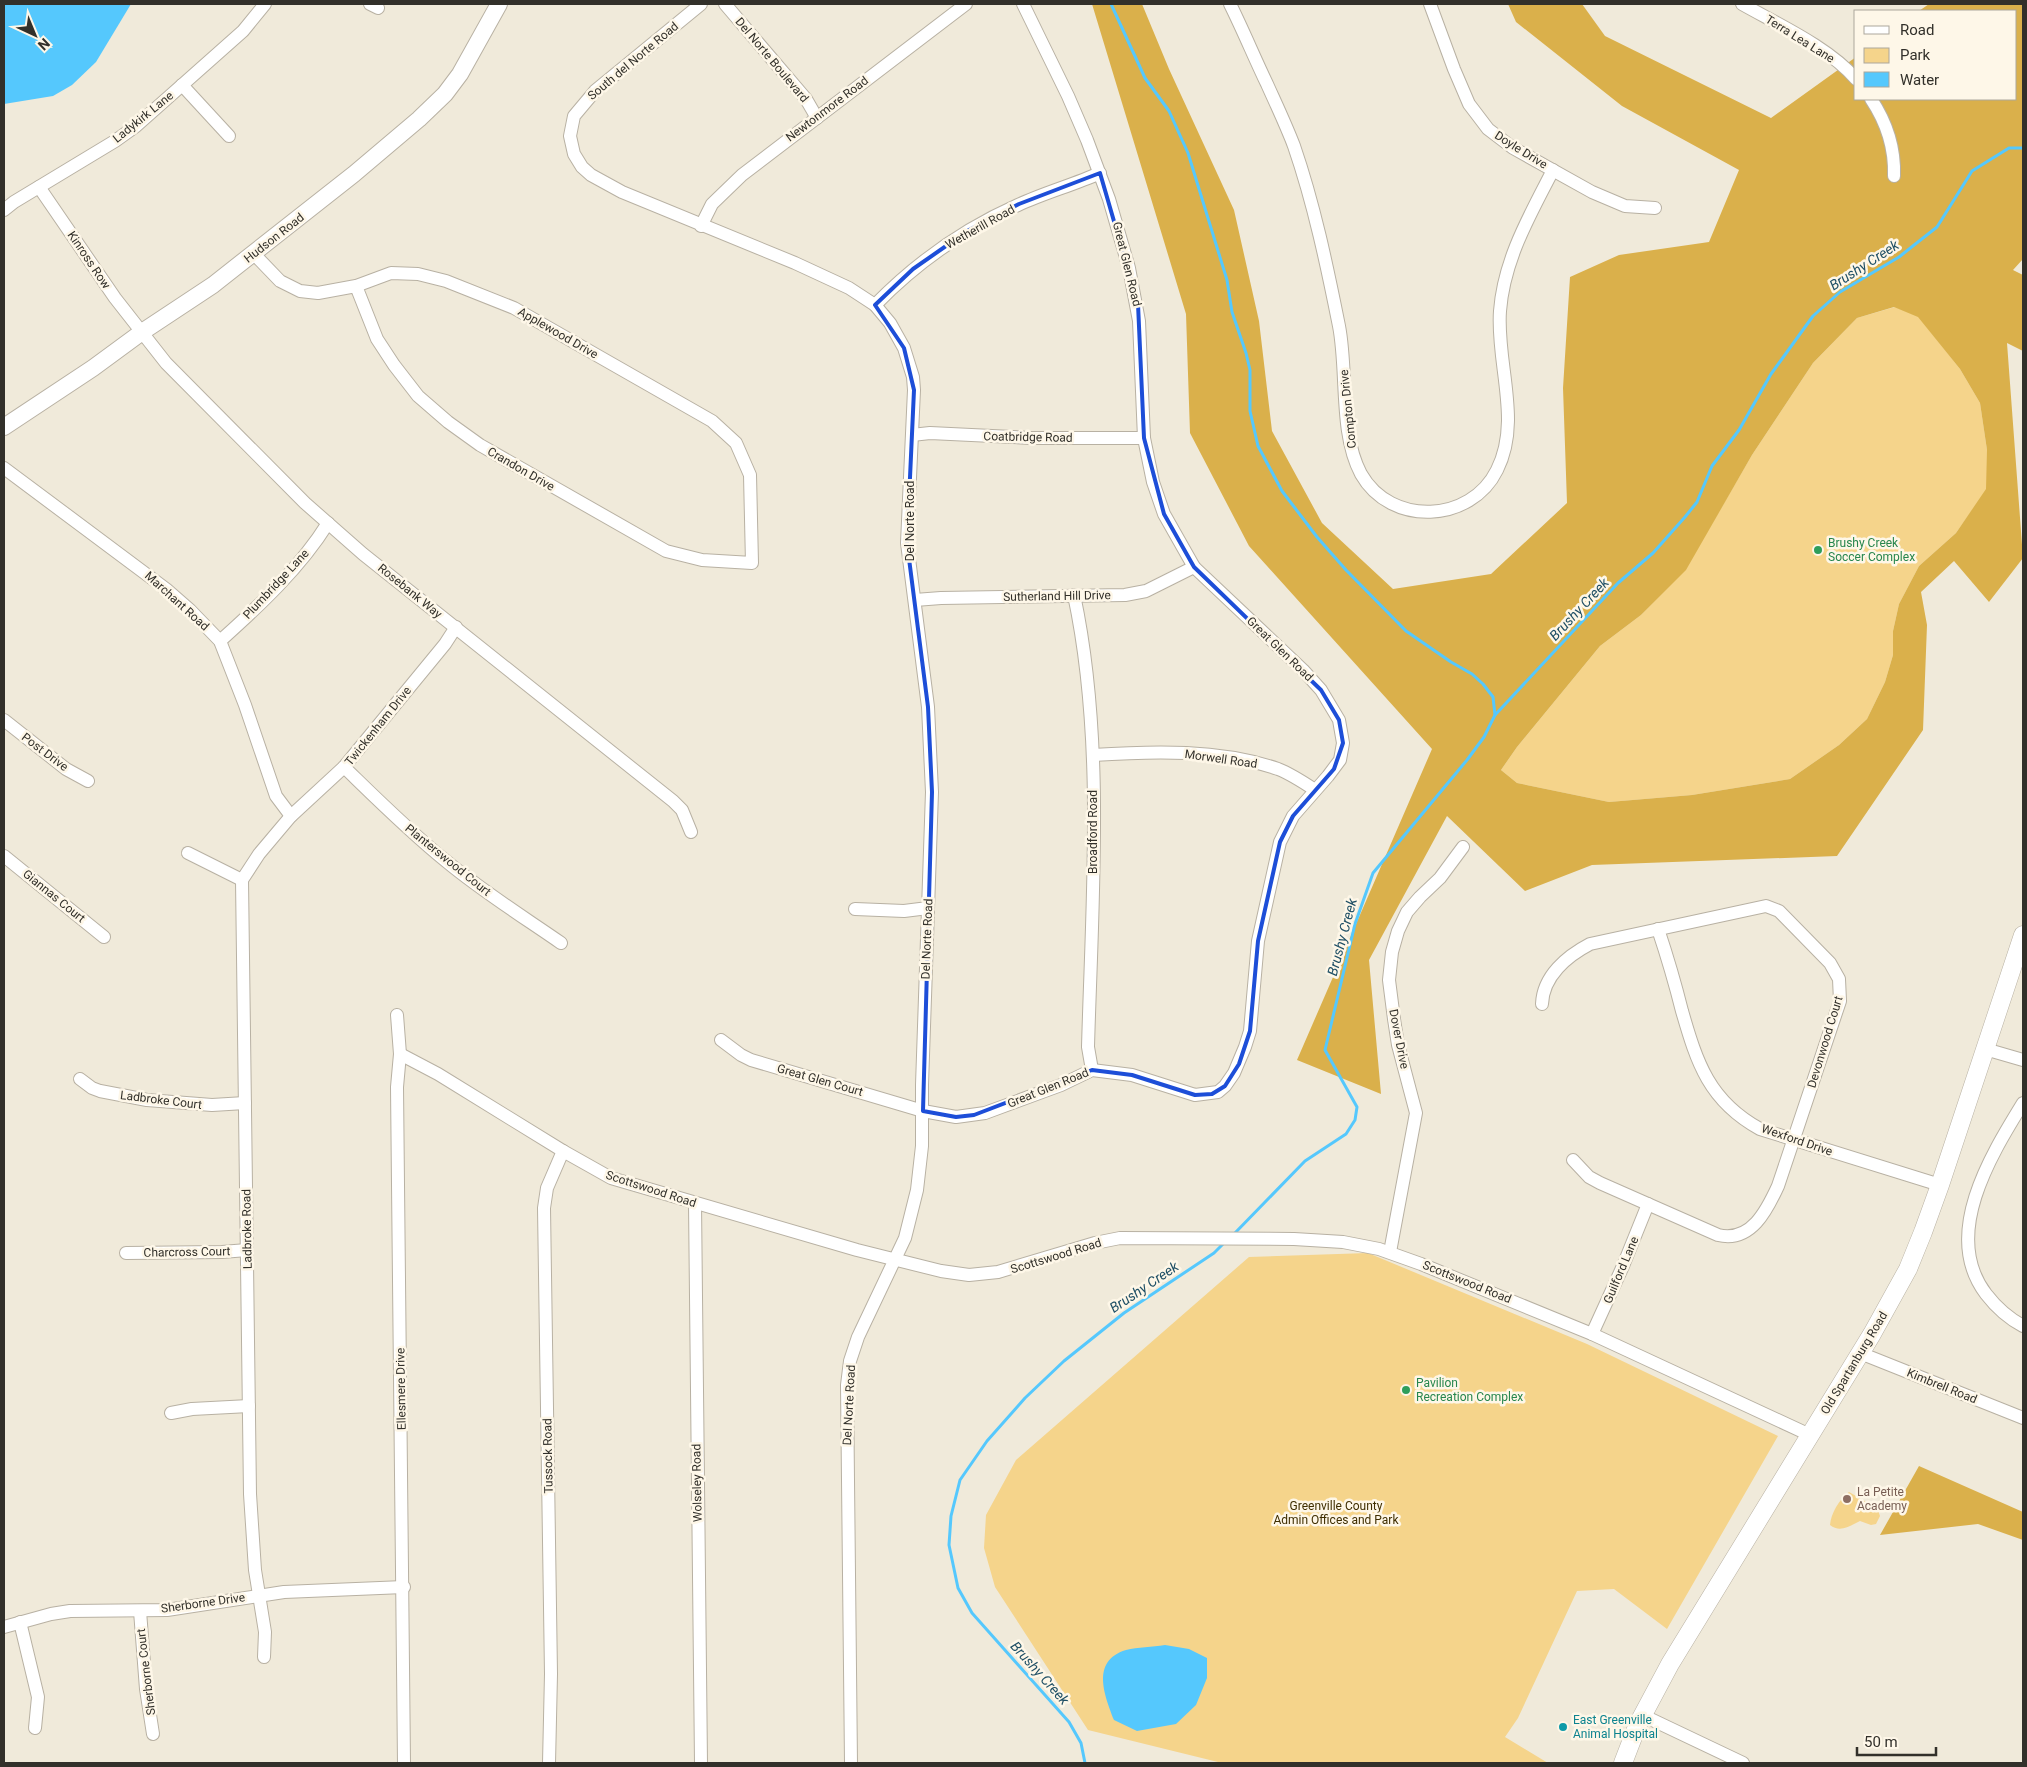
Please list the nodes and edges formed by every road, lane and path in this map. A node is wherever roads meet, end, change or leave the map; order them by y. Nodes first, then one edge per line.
1 (265, 4) edge
2 (500, 4) edge
3 (701, 4) edge
4 (725, 4) edge
5 (966, 4) edge
6 (1023, 4) edge
7 (1230, 4) edge
8 (1430, 4) edge
9 (1742, 4) edge
10 (1854, 77) edge
11 (182, 85) junction
12 (1872, 100) edge
13 (816, 118) junction
14 (229, 136) dead end
15 (1553, 170) junction
16 (1100, 173) junction
17 (1894, 176) dead end
18 (39, 187) junction
19 (1655, 208) dead end
20 (4, 210) edge
21 (701, 226) junction
22 (254, 254) junction
23 (356, 286) junction
24 (875, 305) junction
25 (142, 332) junction
26 (4, 427) edge
27 (912, 435) junction
28 (1144, 438) junction
29 (4, 468) edge
30 (328, 523) junction
31 (752, 563) joint
32 (1194, 567) junction
33 (1074, 595) junction
34 (915, 600) junction
35 (456, 628) junction
36 (220, 641) junction
37 (4, 720) edge
38 (1092, 755) junction
39 (344, 767) junction
40 (88, 781) dead end
41 (1314, 790) junction
42 (291, 816) junction
43 (691, 832) dead end
44 (1463, 847) dead end
45 (188, 853) dead end
46 (4, 856) edge
47 (242, 880) junction
48 (928, 908) junction
49 (855, 909) dead end
50 (1658, 929) junction
51 (2023, 935) edge
52 (104, 937) dead end
53 (561, 943) dead end
54 (1542, 1004) dead end
55 (397, 1015) dead end
56 (722, 1040) dead end
57 (1985, 1049) junction
58 (400, 1054) junction
59 (2023, 1060) edge
60 (1092, 1070) junction
61 (80, 1079) dead end
62 (245, 1103) junction
63 (2023, 1103) edge
64 (923, 1111) junction
65 (1794, 1140) junction
66 (563, 1152) junction
67 (1573, 1160) dead end
68 (1940, 1185) junction
69 (694, 1203) junction
70 (1648, 1204) junction
71 (247, 1250) junction
72 (1390, 1252) junction
73 (126, 1253) dead end
74 (896, 1259) junction
75 (2023, 1326) edge
76 (1592, 1334) junction
77 (1860, 1353) junction
78 (249, 1406) junction
79 (171, 1412) dead end
80 (2023, 1418) edge
81 (1810, 1435) junction
82 (404, 1587) junction
83 (259, 1595) junction
84 (140, 1611) junction
85 (20, 1622) junction
86 (4, 1627) edge
87 (264, 1657) dead end
88 (1642, 1715) junction
89 (35, 1728) dead end
90 (153, 1734) dead end
91 (404, 1763) edge
92 (549, 1763) edge
93 (701, 1763) edge
94 (850, 1763) edge
95 (1623, 1763) edge
96 (1743, 1763) edge

1 - 11 street, Ladykirk Lane
2 - 22 street, Hudson Road
3 - 21 street, South del Norte Road
4 - 13 street, Del Norte Boulevard
5 - 13 street, Newtonmore Road
6 - 16 street, Great Glen Road
7 - 15 street, Compton Drive
8 - 15 street, Doyle Drive
9 - 10 street, Terra Lea Lane
11 - 14 street
11 - 18 street, Ladykirk Lane
12 - 17 street
13 - 21 street, Newtonmore Road
15 - 19 street, Doyle Drive
16 - 24 street, Wetherill Road
16 - 28 street, Great Glen Road
18 - 20 street, Ladykirk Lane
18 - 25 street, Kinross Row
21 - 24 street, Del Norte Road
22 - 23 street, Applewood Drive
22 - 25 street, Hudson Road
23 - 31 street, Crandon Drive
23 - 31 street, Applewood Drive
24 - 27 street, Del Norte Road
25 - 26 street, Hudson Road
25 - 30 street, Rosebank Way
27 - 28 street, Coatbridge Road
27 - 34 street, Del Norte Road
28 - 32 street, Great Glen Road
29 - 36 street, Marchant Road
30 - 35 street, Rosebank Way
30 - 36 street, Plumbridge Lane
32 - 33 street, Sutherland Hill Drive
32 - 41 street, Great Glen Road
33 - 34 street, Sutherland Hill Drive
33 - 38 street, Broadford Road
34 - 48 street, Del Norte Road
35 - 39 street, Twickenham Drive
35 - 43 street, Rosebank Way
36 - 42 street, Marchant Road
37 - 40 street, Post Drive
38 - 41 street, Morwell Road
38 - 60 street, Broadford Road
39 - 42 street, Twickenham Drive
39 - 53 street, Planterswood Court
41 - 60 street, Great Glen Road
42 - 47 street
44 - 72 street, Dover Drive
45 - 47 street
46 - 52 street, Giannas Court
47 - 62 street, Ladbroke Road
48 - 49 street
48 - 64 street, Del Norte Road
50 - 54 street, Devonwood Court
50 - 65 street, Wexford Drive
50 - 65 street, Devonwood Court
51 - 57 main road, Old Spartanburg Road
55 - 58 street, Ellesmere Drive
56 - 64 street, Great Glen Court
57 - 59 street
57 - 68 main road, Old Spartanburg Road
58 - 66 street, Scottswood Road
58 - 82 street, Ellesmere Drive
60 - 64 street, Great Glen Road
61 - 62 street, Ladbroke Court
62 - 71 street, Ladbroke Road
63 - 75 street
64 - 74 street, Del Norte Road
65 - 68 street, Wexford Drive
65 - 70 street, Devonwood Court
66 - 69 street, Scottswood Road
66 - 92 street, Tussock Road
67 - 70 street, Devonwood Court
68 - 77 main road, Old Spartanburg Road
69 - 74 street, Scottswood Road
69 - 93 street, Wolseley Road
70 - 76 street, Guilford Lane
71 - 73 street, Charcross Court
71 - 78 street, Ladbroke Road
72 - 74 street, Scottswood Road
72 - 76 street, Scottswood Road
74 - 94 street, Del Norte Road
76 - 81 street, Scottswood Road
77 - 80 street, Kimbrell Road
77 - 81 main road, Old Spartanburg Road
78 - 79 street
78 - 83 street, Ladbroke Road
81 - 88 main road, Old Spartanburg Road
82 - 83 street, Sherborne Drive
82 - 91 street, Ellesmere Drive
83 - 84 street, Sherborne Drive
83 - 87 street, Ladbroke Road
84 - 85 street, Sherborne Drive
84 - 90 street, Sherborne Court
85 - 86 street, Sherborne Drive
85 - 89 street
88 - 95 main road, Old Spartanburg Road
88 - 96 street

